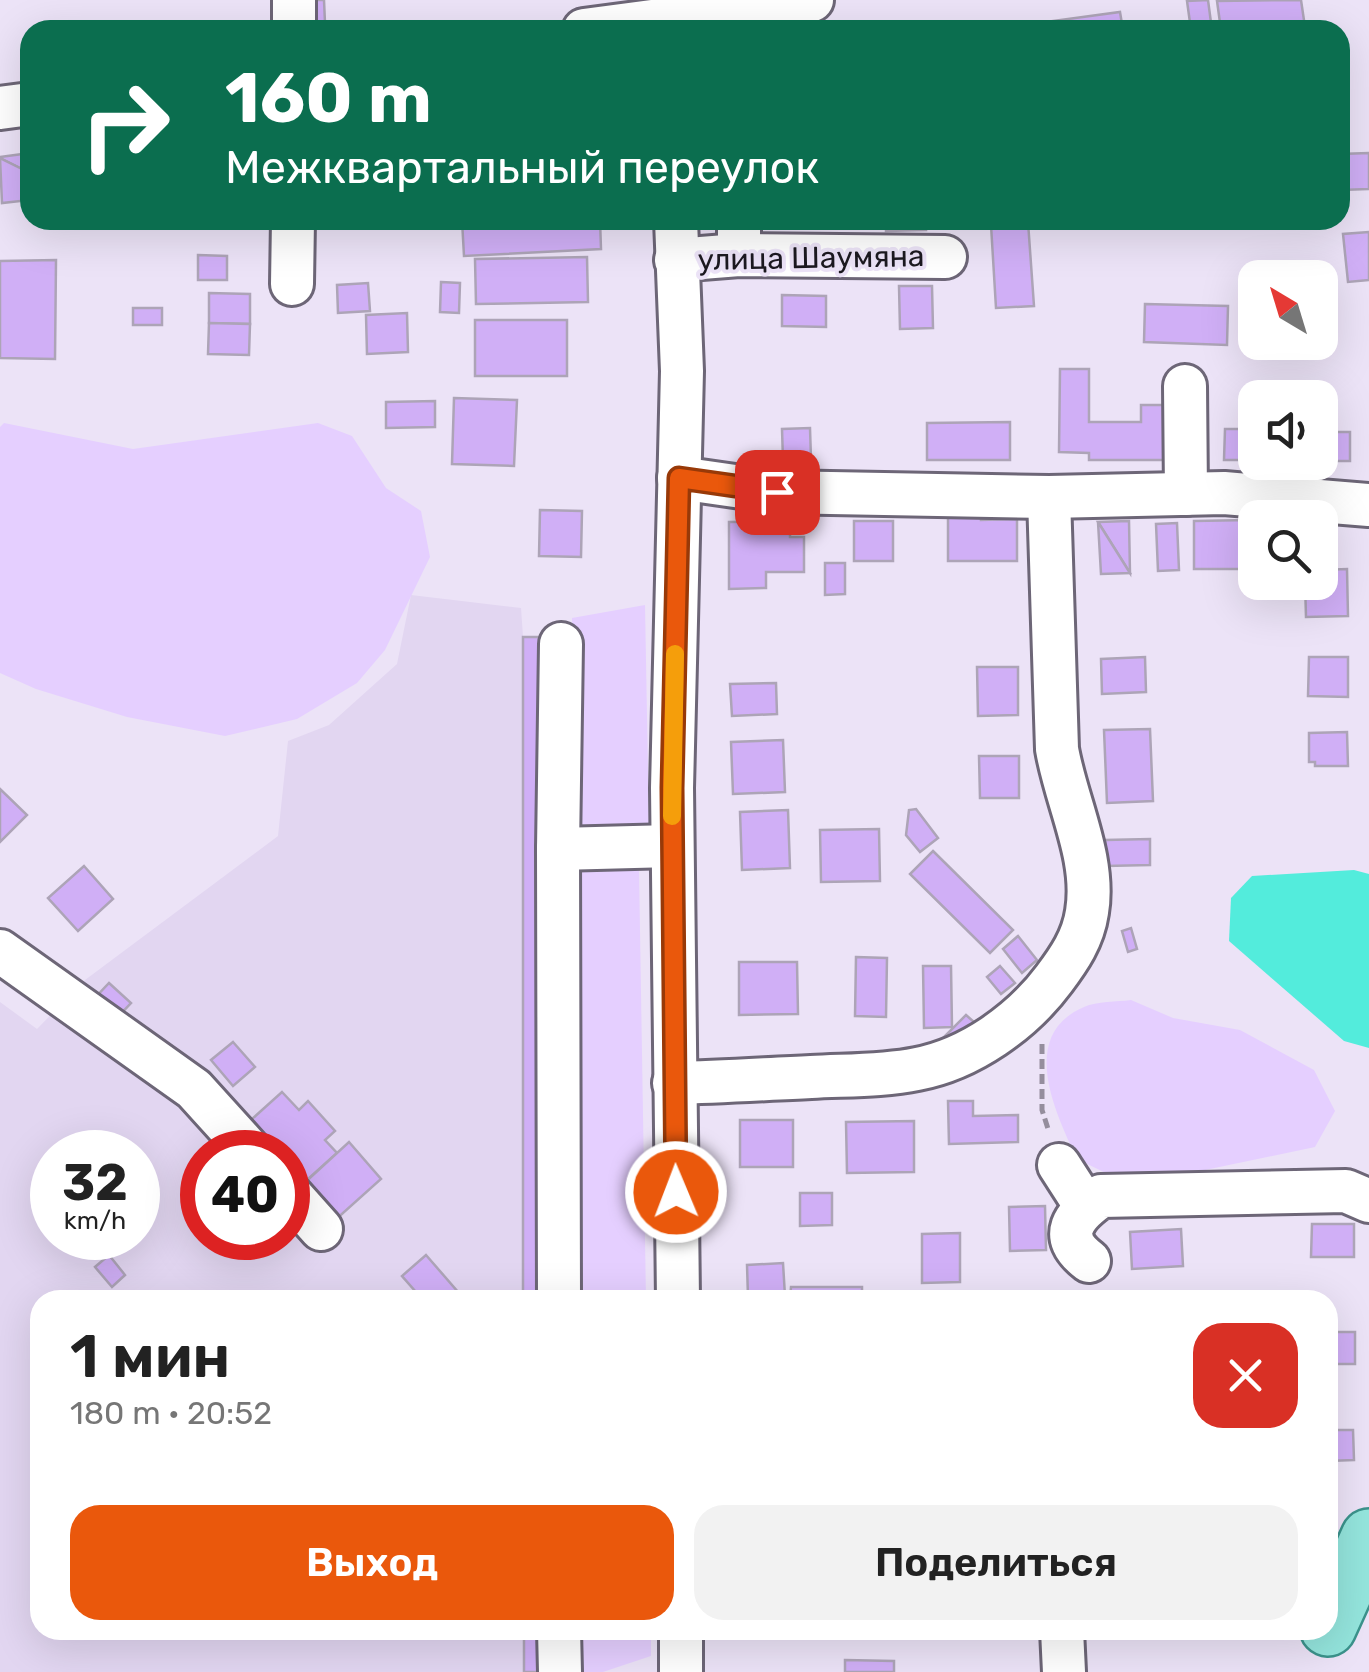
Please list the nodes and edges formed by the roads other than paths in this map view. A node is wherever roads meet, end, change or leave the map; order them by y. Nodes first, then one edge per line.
1 (812, 0) edge
2 (676, 16) edge
3 (650, 20) edge
4 (293, 230) edge
5 (739, 238) edge
6 (676, 240) edge
7 (946, 257) dead end
8 (292, 284) dead end
9 (1185, 386) dead end
10 (679, 478) junction
11 (1186, 494) junction
12 (1049, 497) junction
13 (1369, 504) edge
14 (561, 644) dead end
15 (672, 846) junction
16 (558, 849) junction
17 (0, 951) edge
18 (674, 1083) junction
19 (232, 1130) edge
20 (1059, 1166) road end
21 (1357, 1196) edge
22 (1086, 1207) junction
23 (310, 1217) edge
24 (322, 1230) dead end
25 (1088, 1260) dead end
26 (559, 1290) edge
27 (678, 1290) edge
28 (1369, 1537) edge
29 (1338, 1605) edge
30 (560, 1640) edge
31 (681, 1640) edge
32 (1062, 1640) edge
33 (1323, 1640) edge
34 (560, 1672) edge
35 (681, 1672) edge
36 (1064, 1672) edge
37 (1313, 1672) edge

1 - 2 street
2 - 3 street
4 - 8 street
5 - 6 street, улица Шаумяна
5 - 7 street, улица Шаумяна
6 - 10 street, улица Шаумяна
9 - 11 street
10 - 12 street
10 - 15 street, улица Шаумяна
11 - 12 street
11 - 13 street
12 - 18 street
14 - 16 street
15 - 16 street
15 - 18 street, улица Шаумяна
16 - 26 street
17 - 19 street
18 - 27 street, улица Шаумяна
20 - 22 street
21 - 22 street
22 - 25 street
23 - 24 street
28 - 29 main road
30 - 34 street
31 - 35 street
32 - 36 street
33 - 37 main road

